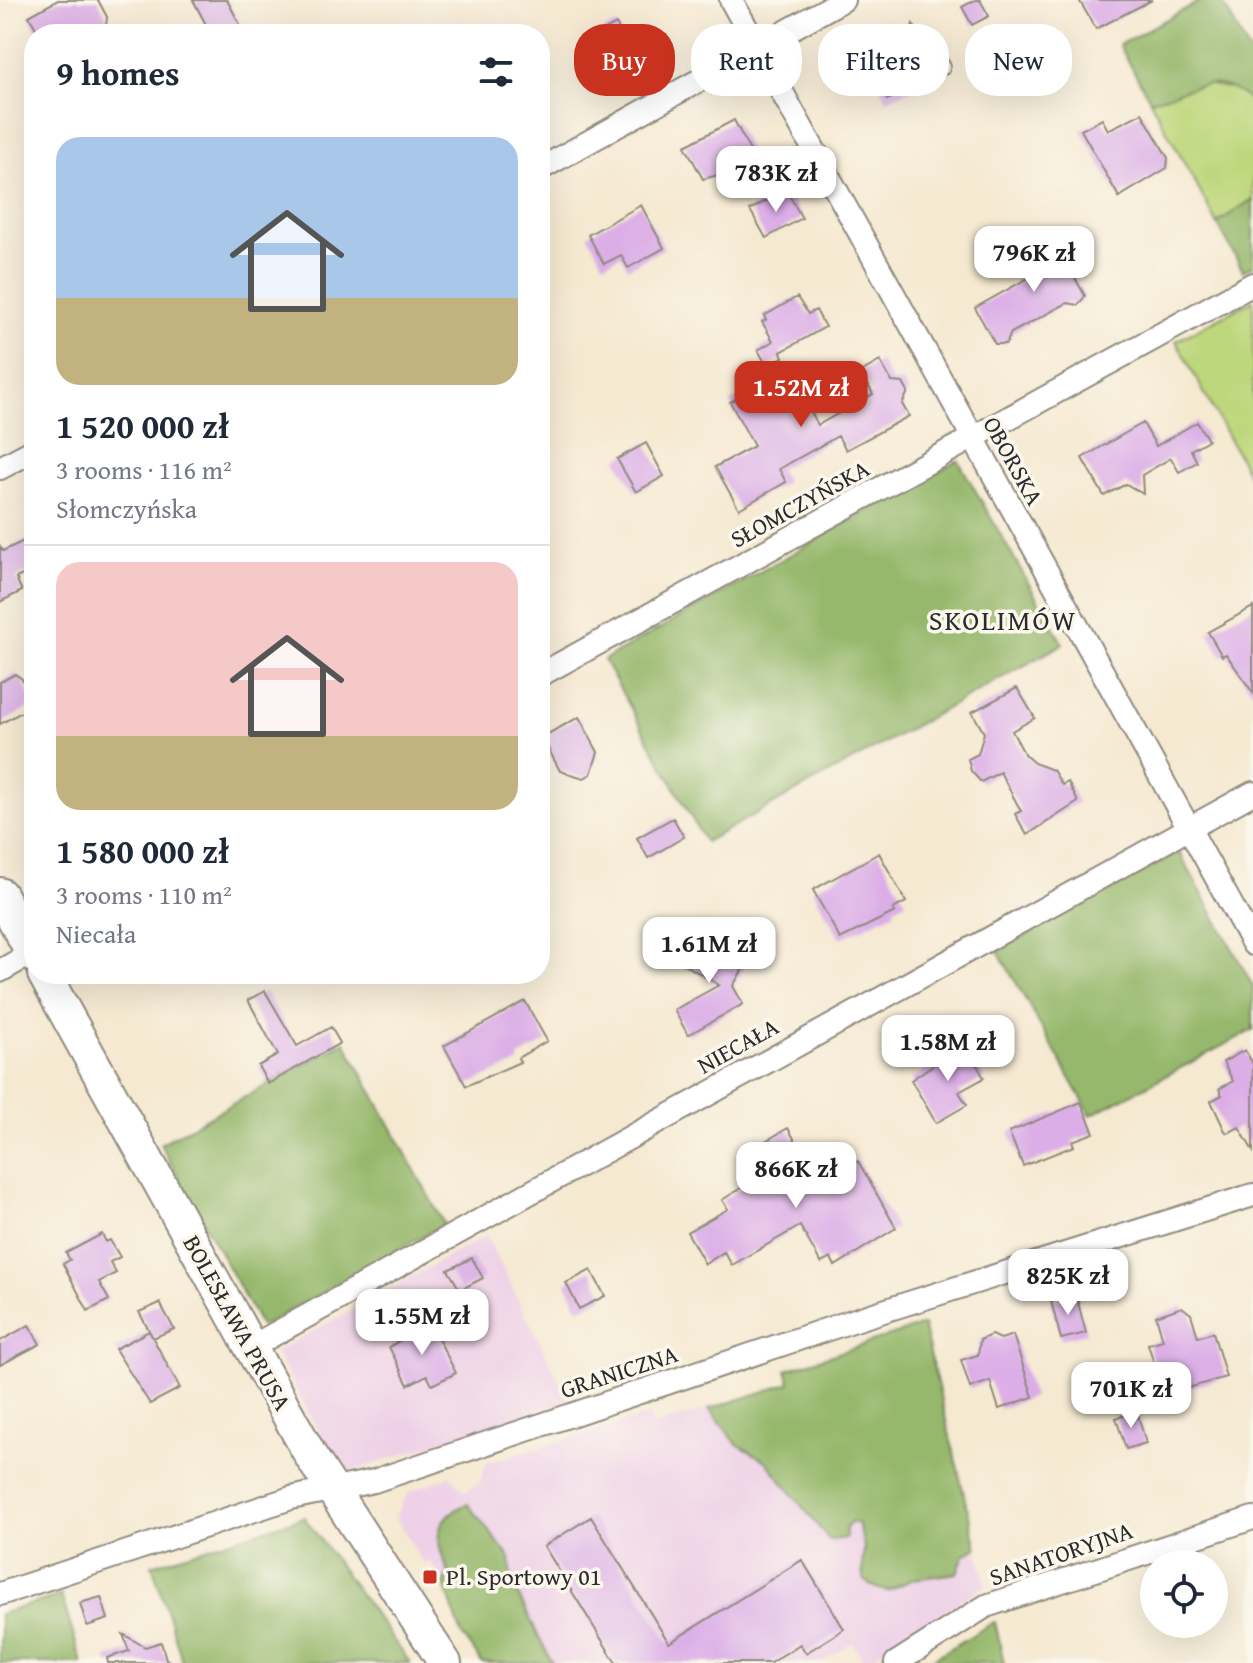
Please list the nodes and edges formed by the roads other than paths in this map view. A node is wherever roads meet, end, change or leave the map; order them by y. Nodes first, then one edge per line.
1 (731, 0) edge
2 (843, 0) edge
3 (744, 24) edge
4 (799, 24) edge
5 (691, 84) edge
6 (784, 96) edge
7 (550, 163) edge
8 (1253, 284) edge
9 (971, 440) junction
10 (24, 455) edge
11 (0, 468) edge
12 (550, 670) edge
13 (1253, 793) edge
14 (1188, 829) junction
15 (0, 894) edge
16 (24, 937) edge
17 (1253, 944) edge
18 (24, 962) edge
19 (0, 971) edge
20 (50, 984) edge
21 (1253, 1195) edge
22 (251, 1347) junction
23 (331, 1491) junction
24 (1253, 1518) edge
25 (0, 1594) edge
26 (445, 1663) edge
27 (896, 1663) edge

1 - 3 street, OBORSKA
2 - 4 street
5 - 7 street
6 - 9 street, OBORSKA
8 - 9 street, SŁOMCZYŃSKA
9 - 12 street, SŁOMCZYŃSKA
9 - 14 street, OBORSKA
10 - 11 street
13 - 14 street, NIECAŁA
14 - 17 street, OBORSKA
14 - 22 street, NIECAŁA
15 - 16 street, BOLESŁAWA PRUSA
18 - 19 street
20 - 22 street, BOLESŁAWA PRUSA
21 - 23 street, GRANICZNA
22 - 23 street, BOLESŁAWA PRUSA
23 - 25 street, GRANICZNA
23 - 26 street, BOLESŁAWA PRUSA
24 - 27 street, SANATORYJNA

